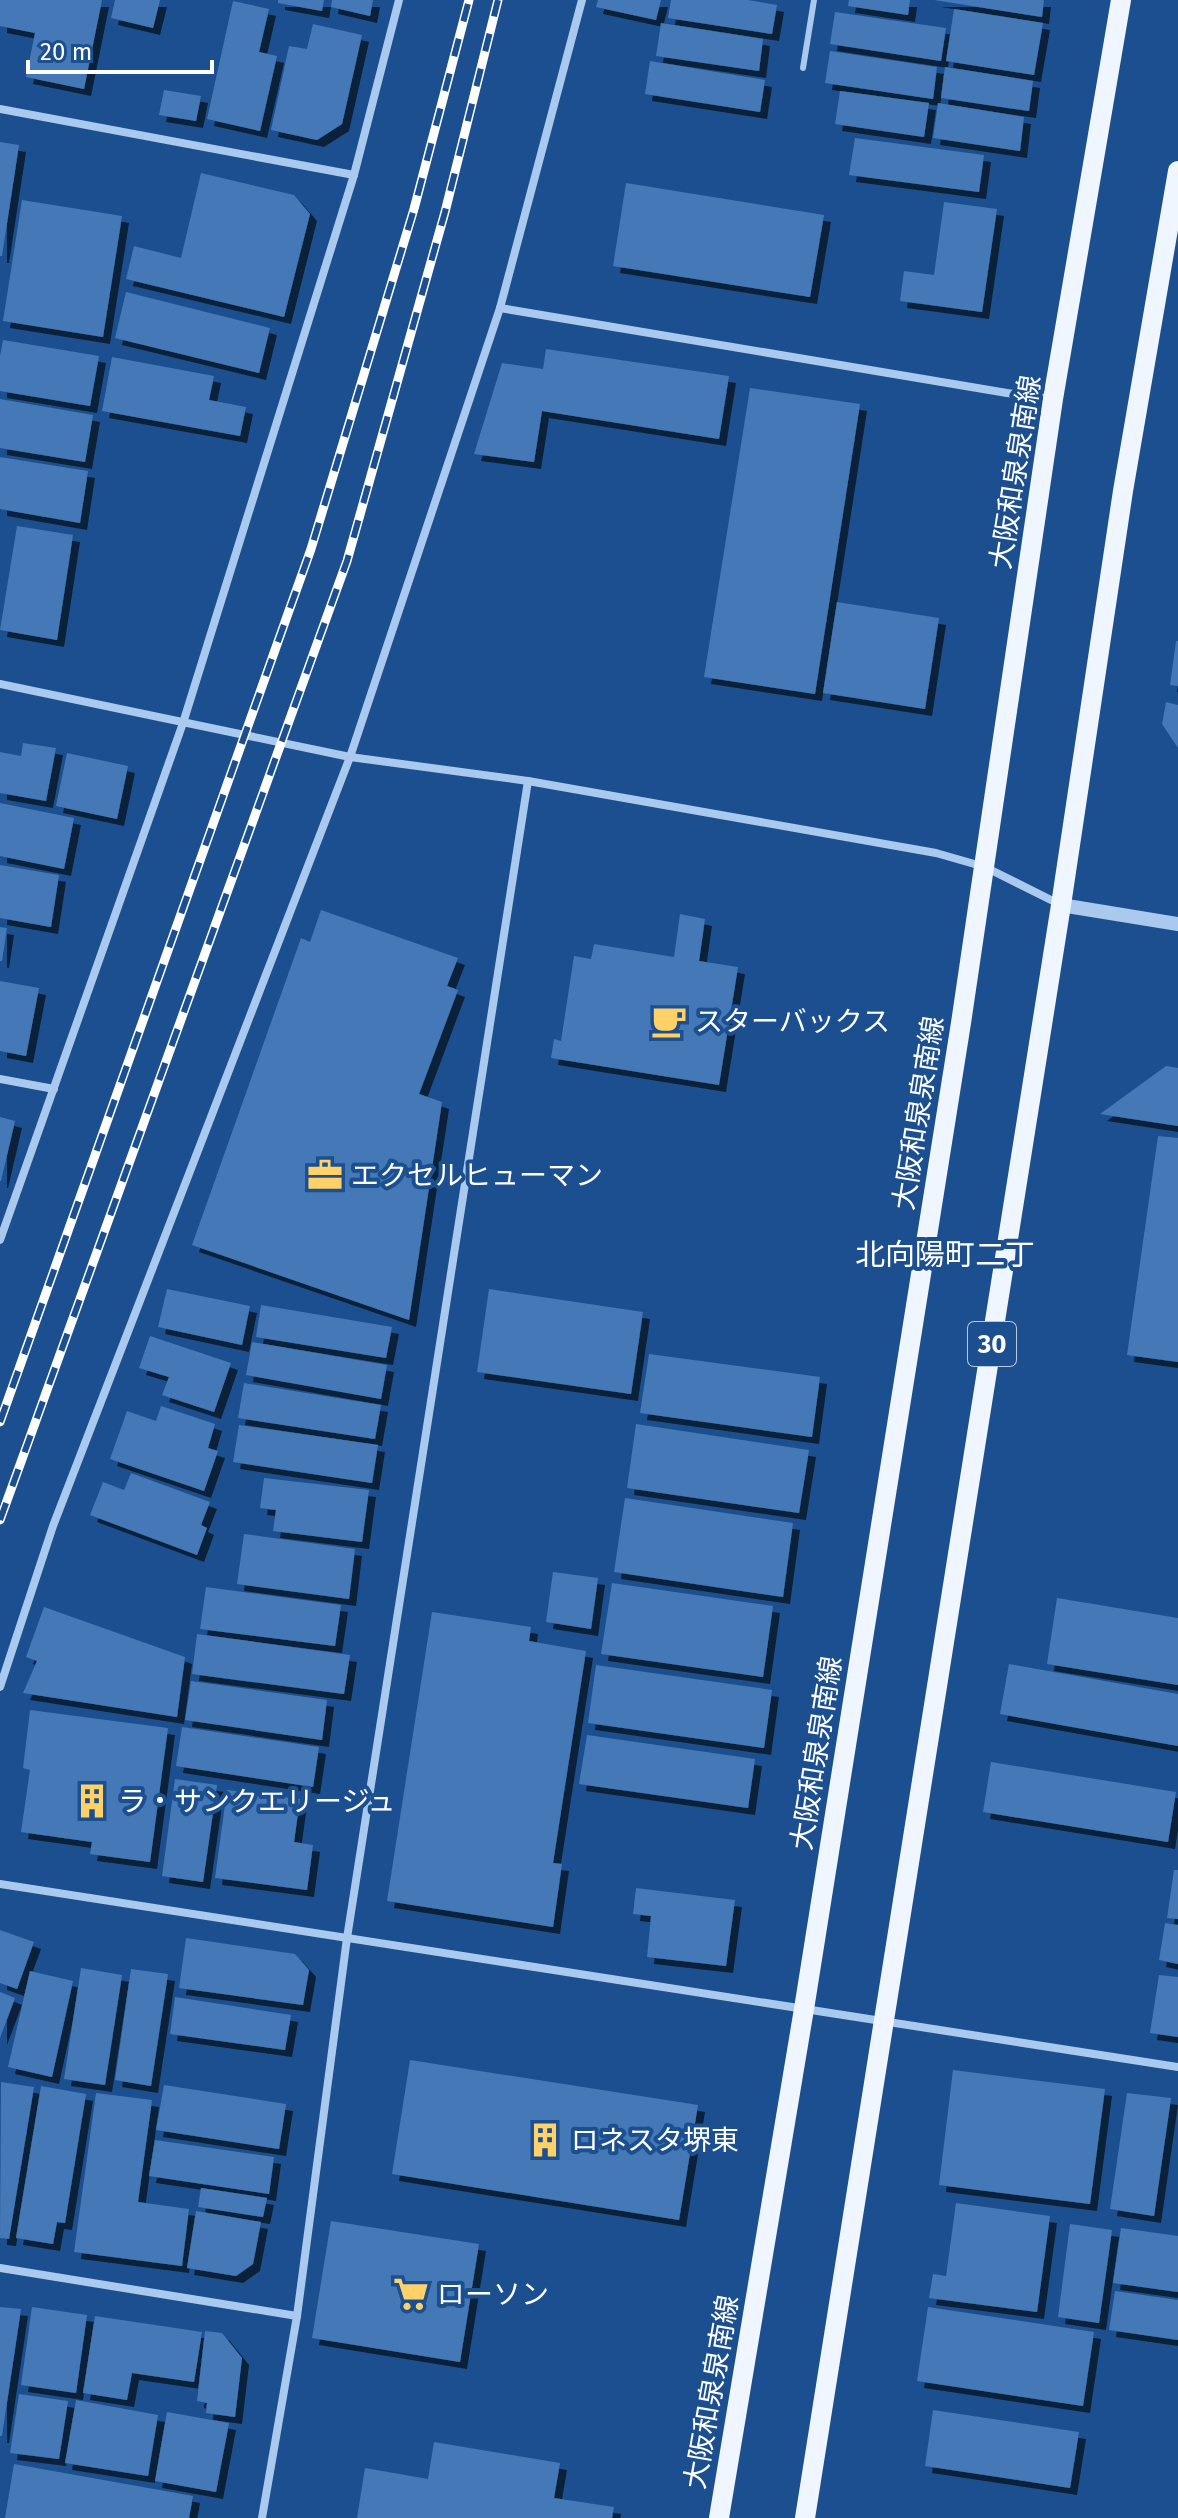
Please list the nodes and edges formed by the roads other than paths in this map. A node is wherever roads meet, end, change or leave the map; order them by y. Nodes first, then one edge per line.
1 (399, 0) edge
2 (582, 0) edge
3 (814, 0) edge
4 (1121, 0) edge
5 (803, 68) dead end
6 (0, 109) edge
7 (1178, 171) edge
8 (354, 175) junction
9 (500, 308) junction
10 (1053, 399) junction
11 (0, 684) edge
12 (183, 723) junction
13 (350, 757) junction
14 (528, 781) junction
15 (985, 867) junction
16 (1061, 905) junction
17 (1178, 924) edge
18 (0, 1079) edge
19 (54, 1089) junction
20 (0, 1240) edge
21 (0, 1687) edge
22 (0, 1884) edge
23 (347, 1938) junction
24 (804, 2009) junction
25 (885, 2021) junction
26 (1178, 2067) edge
27 (0, 2268) edge
28 (297, 2316) junction
29 (262, 2518) edge
30 (719, 2518) edge
31 (805, 2518) edge

1 - 8 street
2 - 9 street
3 - 5 lane
4 - 10 main road, 大阪和泉泉南線
6 - 8 street
7 - 16 main road, 30
8 - 12 street
9 - 10 street
9 - 13 street
10 - 15 main road, 大阪和泉泉南線
11 - 12 street
12 - 13 street
12 - 19 street
13 - 14 street
13 - 21 street
14 - 15 street
14 - 23 street
15 - 16 street
15 - 24 main road, 大阪和泉泉南線
16 - 17 street
16 - 25 main road, 30
18 - 19 street
19 - 20 street
22 - 23 street
23 - 24 street
23 - 28 street
24 - 25 street
24 - 30 main road, 大阪和泉泉南線
25 - 26 street
25 - 31 main road, 30
27 - 28 street
28 - 29 street

